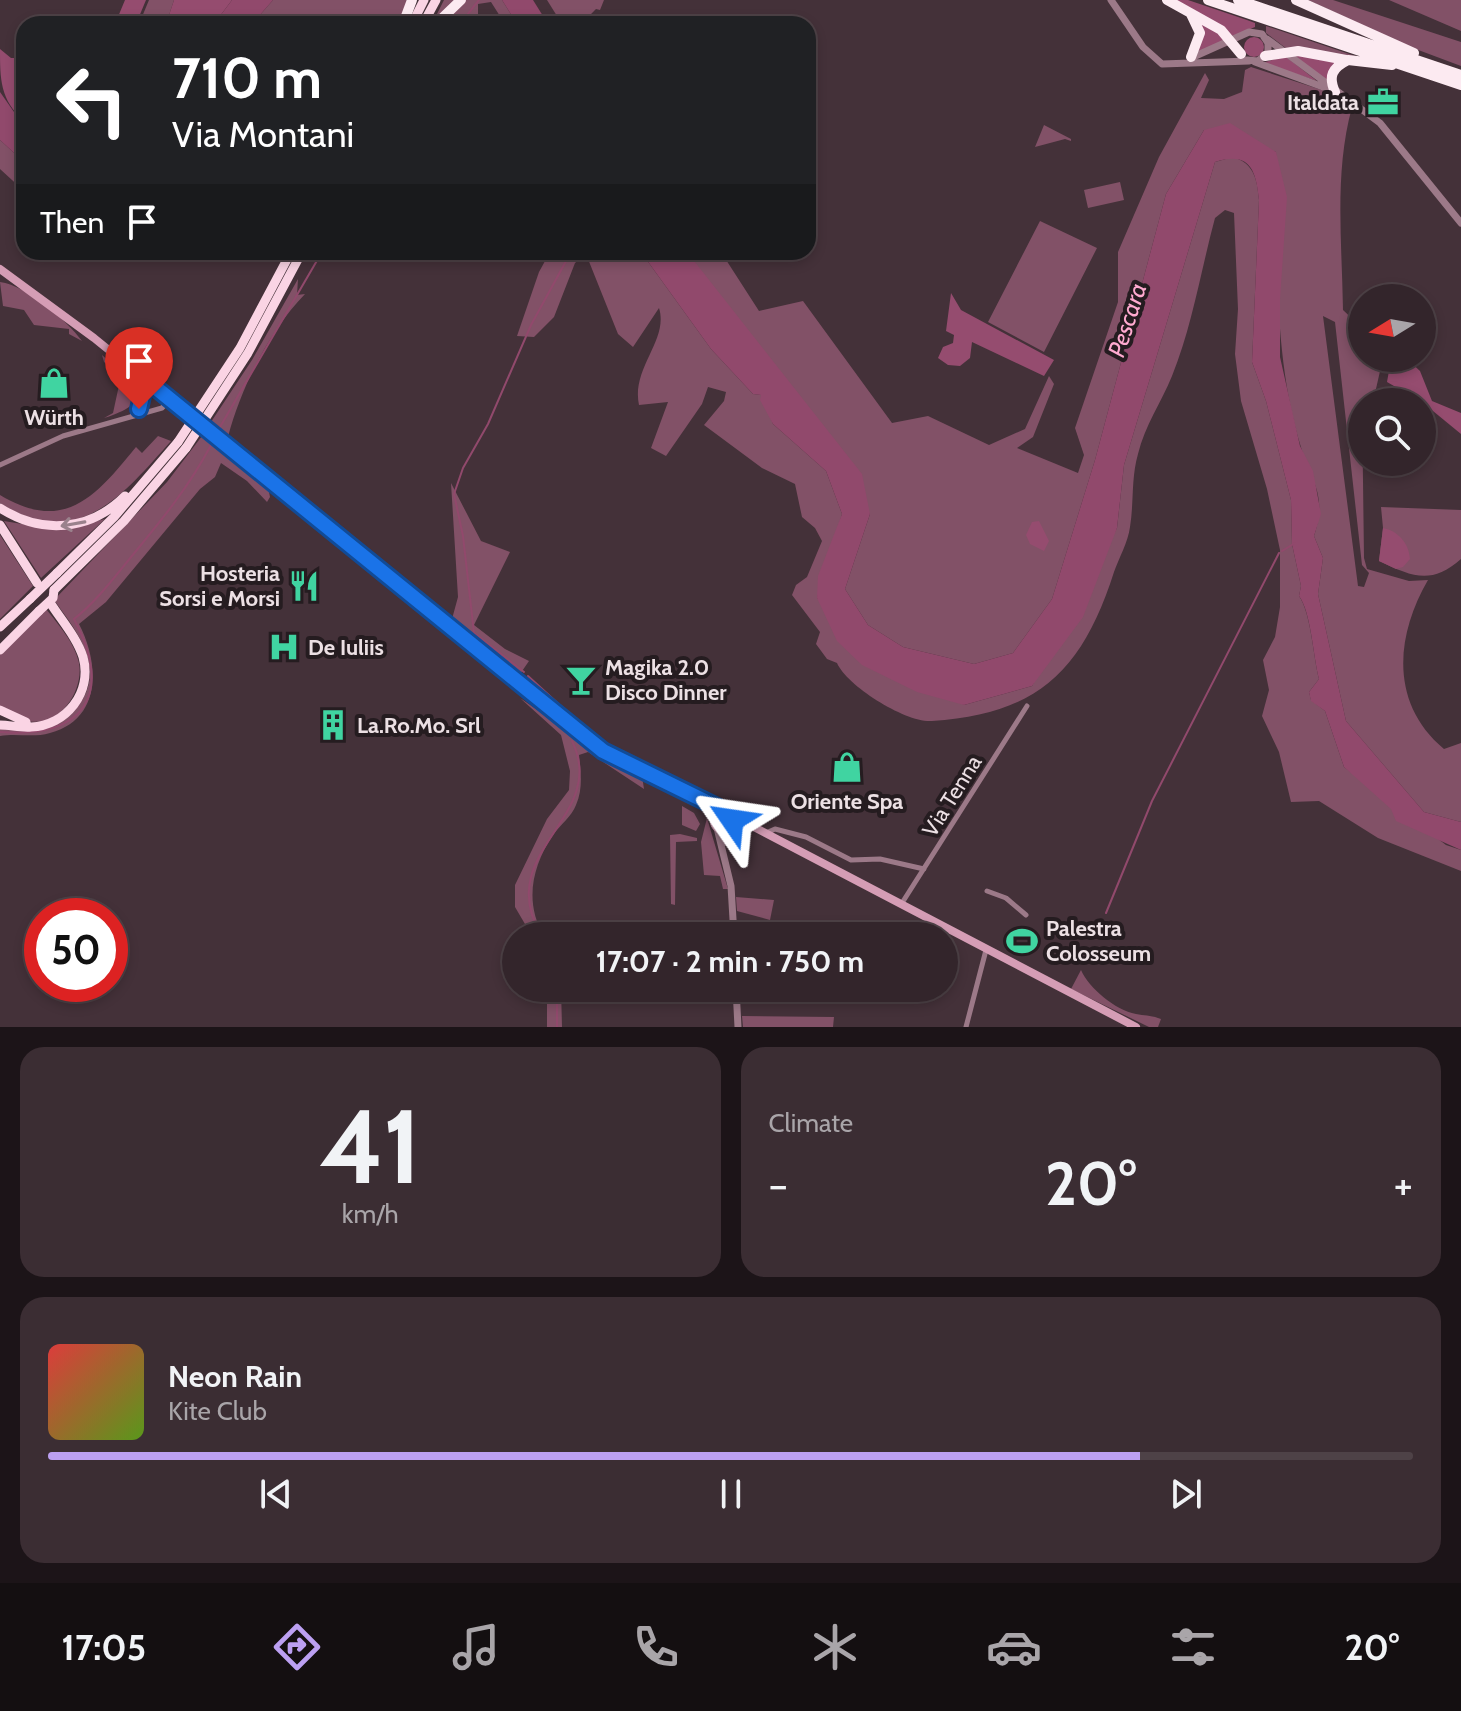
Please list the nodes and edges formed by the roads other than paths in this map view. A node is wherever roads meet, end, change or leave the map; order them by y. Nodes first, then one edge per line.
1 (461, 0) edge
2 (1111, 0) edge
3 (1167, 0) edge
4 (1208, 0) edge
5 (1238, 0) edge
6 (1296, 0) edge
7 (1190, 12) junction
8 (444, 16) edge
9 (1262, 32) junction
10 (1237, 40) junction
11 (1285, 52) junction
12 (1265, 56) junction
13 (1248, 59) junction
14 (1186, 60) junction
15 (1348, 60) junction
16 (1399, 64) junction
17 (1461, 72) edge
18 (1461, 85) edge
19 (1335, 92) junction
20 (1461, 223) edge
21 (287, 260) edge
22 (298, 260) edge
23 (0, 269) edge
24 (134, 370) junction
25 (169, 400) junction
26 (132, 417) junction
27 (182, 445) junction
28 (0, 465) edge
29 (139, 489) junction
30 (0, 508) edge
31 (0, 525) edge
32 (60, 577) junction
33 (37, 583) dead end
34 (51, 604) dead end
35 (35, 605) junction
36 (0, 627) edge
37 (0, 641) edge
38 (0, 650) edge
39 (1027, 706) dead end
40 (0, 710) edge
41 (45, 724) junction
42 (0, 725) edge
43 (694, 796) junction
44 (727, 812) junction
45 (750, 824) junction
46 (715, 825) junction
47 (730, 827) junction
48 (766, 833) junction
49 (723, 849) junction
50 (924, 869) junction
51 (987, 891) dead end
52 (902, 903) junction
53 (1026, 915) dead end
54 (733, 922) edge
55 (986, 949) junction
56 (737, 1002) edge
57 (738, 1027) edge
58 (966, 1027) edge
59 (1136, 1027) edge

1 - 8 highway
2 - 14 street
3 - 7 highway
4 - 16 highway
5 - 17 highway
6 - 17 highway
7 - 10 highway
7 - 14 highway
9 - 10 street
9 - 11 street
9 - 12 street
10 - 13 highway
10 - 14 street
11 - 12 highway
11 - 15 highway
11 - 19 street
12 - 13 street
13 - 14 street
13 - 19 street
15 - 16 highway
15 - 19 highway
16 - 18 highway
19 - 20 street
21 - 27 highway, bridge
22 - 27 highway, bridge
23 - 24 main road
24 - 25 main road
24 - 26 street
25 - 26 street
25 - 43 main road
26 - 28 street
27 - 29 highway
27 - 32 highway
29 -> 30 highway
29 - 32 highway
31 - 33 highway
32 - 35 highway, bridge
32 - 35 highway, bridge
34 - 41 highway
35 - 36 highway
35 - 37 highway
35 - 38 highway
39 - 50 street, Via Tenna
40 - 41 highway
41 - 42 highway
43 - 44 main road
43 - 46 main road
44 - 45 main road
44 - 46 main road
44 - 47 main road
45 - 47 main road
45 - 48 main road
46 - 47 main road
46 - 49 street
47 - 49 street
48 - 50 street
48 - 52 main road
49 - 54 street
50 - 52 street, Via Tenna
51 - 53 street
52 - 55 main road
55 - 58 street
55 - 59 main road
56 - 57 street

